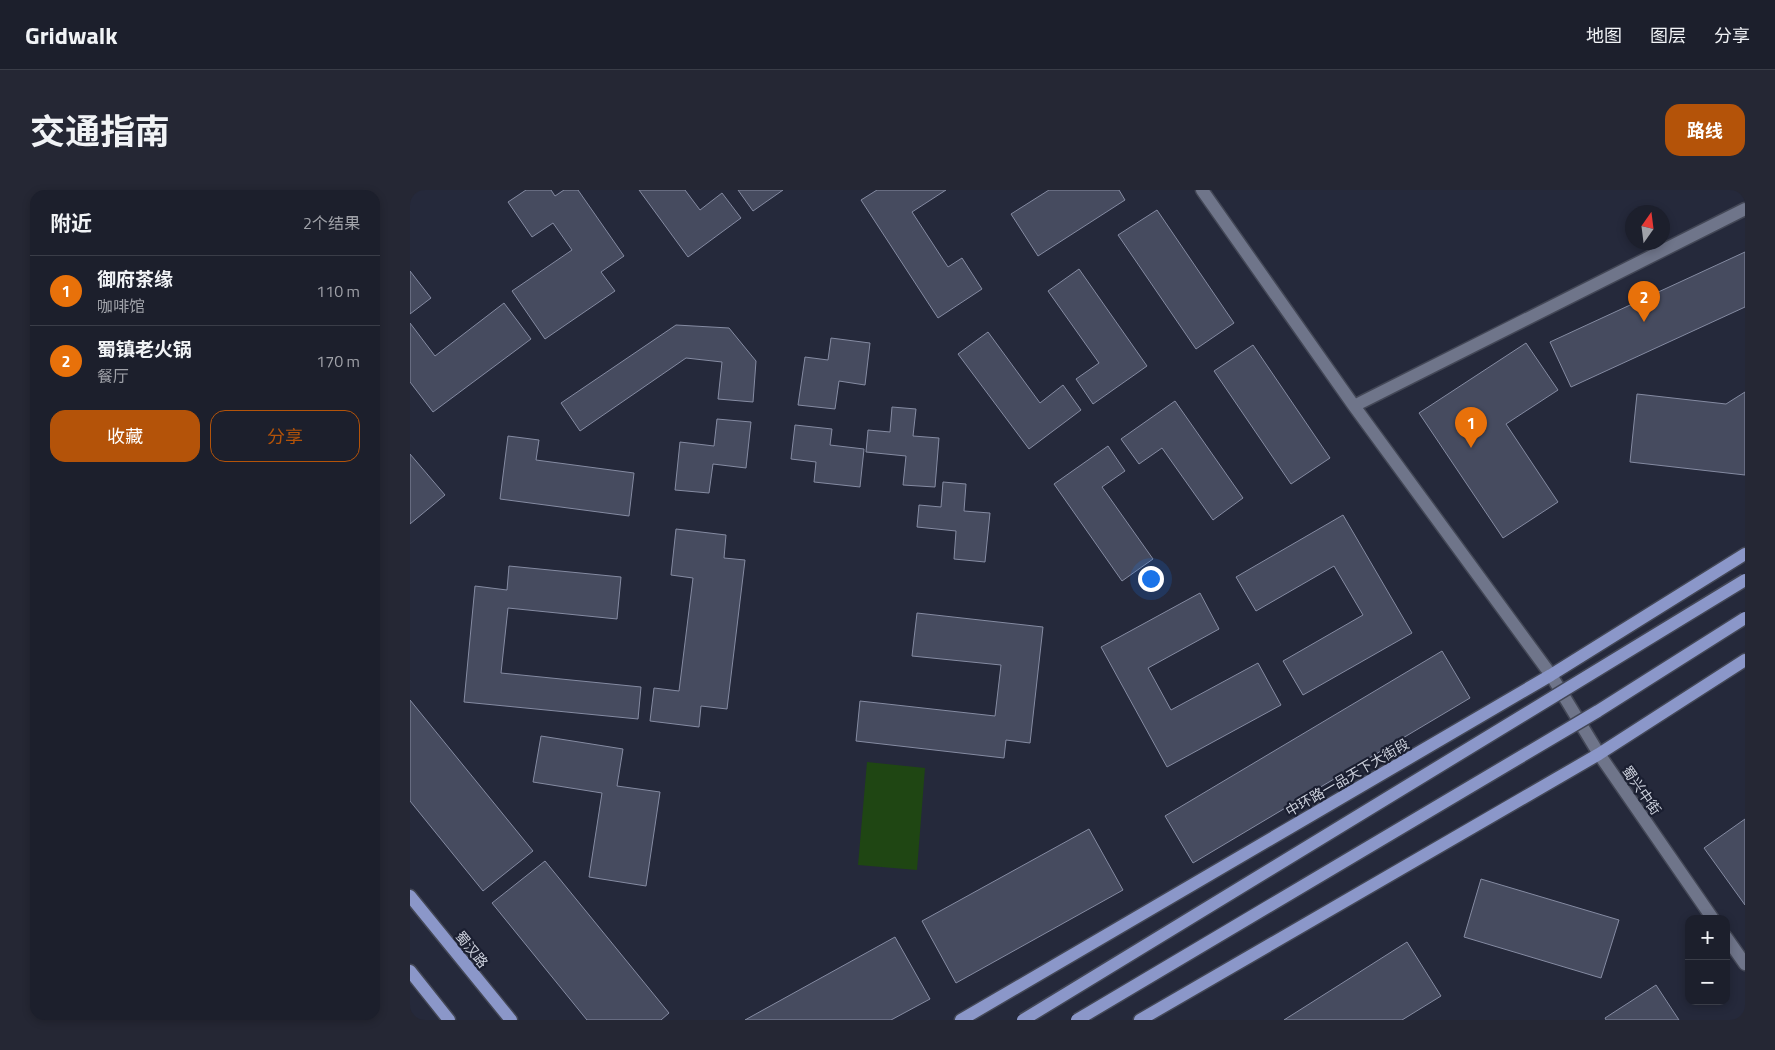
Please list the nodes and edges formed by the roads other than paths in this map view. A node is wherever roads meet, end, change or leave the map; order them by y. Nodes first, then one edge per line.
1 (1202, 190) edge
2 (1745, 209) edge
3 (1354, 406) junction
4 (1745, 554) edge
5 (1745, 580) edge
6 (1745, 618) edge
7 (1745, 660) edge
8 (1551, 675) junction
9 (1599, 754) junction
10 (410, 896) edge
11 (1711, 915) edge
12 (1730, 943) edge
13 (1745, 964) edge
14 (410, 971) edge
15 (449, 1020) edge
16 (512, 1020) edge
17 (961, 1020) edge
18 (1024, 1020) edge
19 (1077, 1020) edge
20 (1140, 1020) edge

1 - 3 street, 蜀兴中街
2 - 3 street
3 - 8 street, 蜀兴中街
4 - 8 main road, 中环路一品天下大街段
5 - 18 main road, bridge
6 - 19 main road, bridge
7 - 9 main road
8 - 9 street, 蜀兴中街
8 - 17 main road, 中环路一品天下大街段
9 - 11 street, 蜀兴中街
9 - 20 main road
10 - 16 main road, 蜀汉路
12 - 13 street
14 - 15 main road

